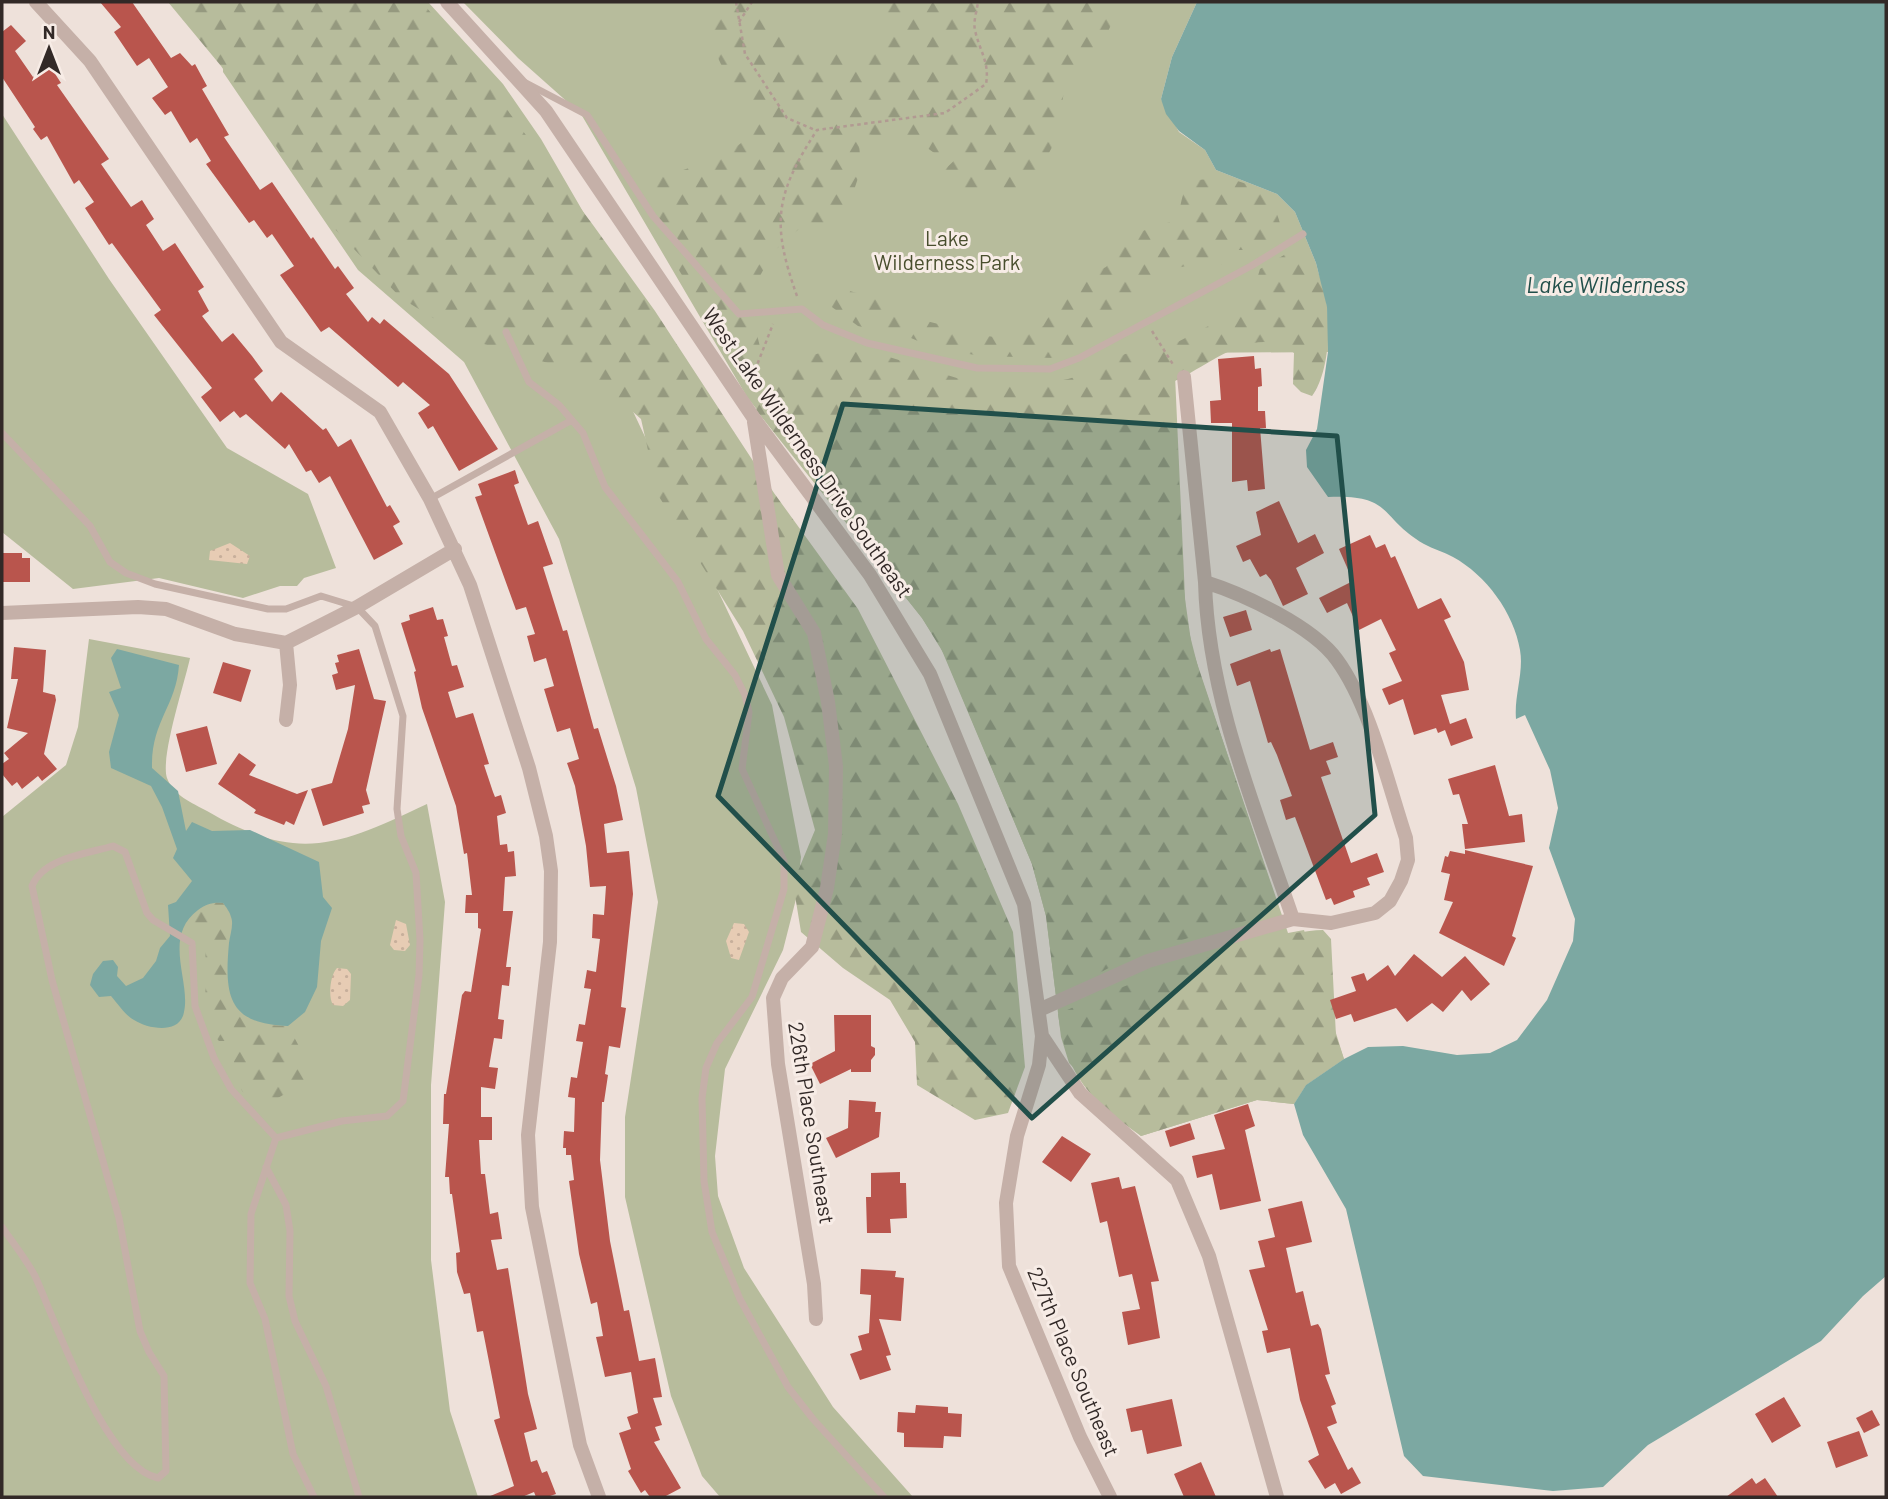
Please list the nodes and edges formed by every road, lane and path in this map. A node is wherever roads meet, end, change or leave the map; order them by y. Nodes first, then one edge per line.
1 (36, 2) edge
2 (447, 2) edge
3 (736, 2) edge
4 (752, 2) edge
5 (978, 2) edge
6 (738, 23) junction
7 (519, 80) junction
8 (817, 130) junction
9 (1303, 234) dead end
10 (802, 310) junction
11 (778, 311) junction
12 (1146, 322) junction
13 (506, 332) dead end
14 (1184, 377) joint
15 (743, 402) junction
16 (753, 417) junction
17 (572, 420) junction
18 (2, 433) edge
19 (430, 499) junction
20 (455, 550) junction
21 (1205, 582) junction
22 (357, 607) junction
23 (2, 613) edge
24 (286, 643) junction
25 (286, 720) dead end
26 (1293, 919) junction
27 (1038, 1010) junction
28 (1042, 1036) junction
29 (276, 1138) junction
30 (266, 1167) junction
31 (2, 1227) edge
32 (816, 1319) dead end
33 (314, 1497) edge
34 (359, 1497) edge
35 (599, 1497) edge
36 (884, 1497) edge
37 (1110, 1497) edge
38 (1277, 1497) edge

1 - 19 street
2 - 7 street, West Lake Wilderness Drive Southeast
3 - 6 path
4 - 6 path
5 - 8 path
6 - 8 path
7 - 11 lane
7 - 15 street, West Lake Wilderness Drive Southeast
8 - 10 path
9 - 12 lane
10 - 11 lane
10 - 12 lane
11 - 15 path
12 - 14 path
13 - 17 lane
14 - 21 street
15 - 16 street, West Lake Wilderness Drive Southeast
16 - 27 street, West Lake Wilderness Drive Southeast
16 - 32 street, 226th Place Southeast
17 - 19 lane
17 - 36 lane
18 - 22 lane
19 - 20 street
20 - 22 street
20 - 35 street
21 - 26 street
21 - 26 street
22 - 24 street
22 - 29 lane
23 - 24 street
24 - 25 street
26 - 27 street
27 - 28 street, West Lake Wilderness Drive Southeast
28 - 37 street, 227th Place Southeast
28 - 38 street, West Lake Wilderness Drive Southeast
29 - 30 lane
29 - 31 lane
30 - 33 lane
30 - 34 lane

